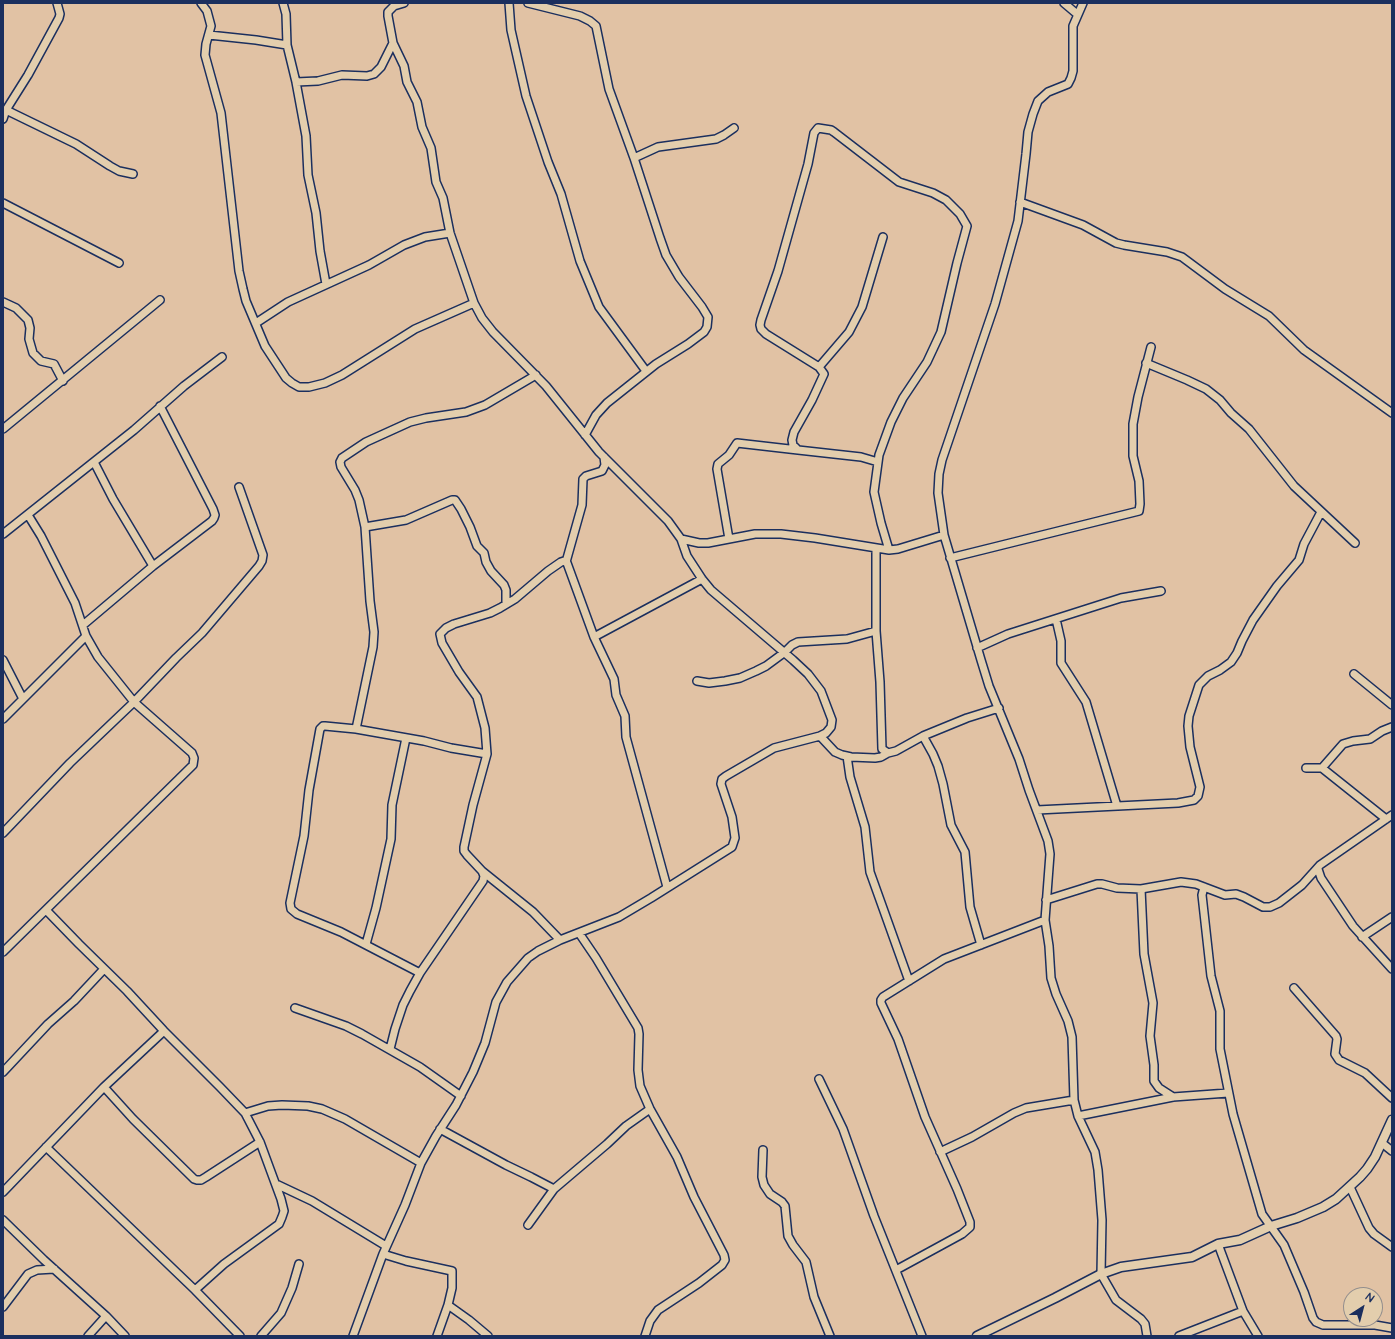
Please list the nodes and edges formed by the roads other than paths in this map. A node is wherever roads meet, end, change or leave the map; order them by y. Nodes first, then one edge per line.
1 (57, 3) edge
2 (201, 3) edge
3 (283, 3) edge
4 (404, 3) edge
5 (510, 3) edge
6 (528, 3) edge
7 (1064, 3) edge
8 (1083, 3) edge
9 (1077, 14) junction
10 (209, 35) junction
11 (393, 43) junction
12 (287, 46) junction
13 (296, 82) junction
14 (6, 110) junction
15 (3, 119) edge
16 (734, 128) dead end
17 (634, 158) junction
18 (133, 174) dead end
19 (1020, 202) junction
20 (3, 203) edge
21 (450, 233) junction
22 (883, 237) dead end
23 (120, 263) dead end
24 (326, 284) junction
25 (160, 300) dead end
26 (3, 302) edge
27 (474, 303) junction
28 (256, 323) junction
29 (1151, 347) dead end
30 (222, 357) dead end
31 (1146, 364) junction
32 (819, 367) junction
33 (646, 372) junction
34 (536, 375) junction
35 (63, 380) junction
36 (160, 406) junction
37 (1392, 413) edge
38 (3, 429) edge
39 (586, 435) junction
40 (798, 450) junction
41 (604, 457) junction
42 (94, 462) junction
43 (878, 462) junction
44 (239, 487) dead end
45 (1321, 512) junction
46 (28, 515) junction
47 (365, 527) junction
48 (3, 534) edge
49 (944, 535) junction
50 (681, 539) junction
51 (729, 539) junction
52 (1355, 543) dead end
53 (876, 548) junction
54 (889, 550) junction
55 (950, 558) junction
56 (566, 562) junction
57 (153, 566) junction
58 (702, 579) junction
59 (1161, 591) dead end
60 (506, 604) junction
61 (1056, 619) junction
62 (83, 624) junction
63 (876, 631) junction
64 (86, 636) junction
65 (594, 637) junction
66 (977, 648) junction
67 (785, 652) junction
68 (3, 660) edge
69 (1354, 674) dead end
70 (697, 681) dead end
71 (23, 699) junction
72 (134, 702) junction
73 (1392, 705) edge
74 (999, 708) junction
75 (3, 719) edge
76 (1392, 727) edge
77 (356, 729) junction
78 (820, 736) junction
79 (923, 736) junction
80 (406, 738) junction
81 (888, 753) junction
82 (487, 754) junction
83 (847, 756) junction
84 (1306, 768) dead end
85 (1322, 768) junction
86 (1117, 806) junction
87 (1037, 810) junction
88 (1389, 817) edge
89 (3, 833) edge
90 (1318, 869) junction
91 (482, 871) junction
92 (667, 887) junction
93 (1204, 887) junction
94 (1141, 889) junction
95 (1046, 900) junction
96 (46, 910) junction
97 (1392, 916) edge
98 (1046, 920) junction
99 (579, 933) junction
100 (1362, 936) junction
101 (560, 940) junction
102 (366, 944) junction
103 (981, 946) junction
104 (3, 952) edge
105 (104, 969) junction
106 (1392, 969) edge
107 (420, 973) junction
108 (909, 981) junction
109 (1294, 988) dead end
110 (295, 1008) dead end
111 (164, 1032) junction
112 (390, 1049) junction
113 (3, 1072) edge
114 (819, 1079) dead end
115 (104, 1087) junction
116 (1228, 1093) junction
117 (461, 1096) junction
118 (1173, 1097) junction
119 (1392, 1098) edge
120 (1074, 1100) junction
121 (650, 1109) junction
122 (245, 1113) junction
123 (1078, 1116) junction
124 (1392, 1120) edge
125 (440, 1129) junction
126 (260, 1142) junction
127 (1382, 1143) junction
128 (46, 1147) junction
129 (763, 1150) dead end
130 (1392, 1151) edge
131 (940, 1152) junction
132 (421, 1163) junction
133 (276, 1184) junction
134 (1350, 1186) junction
135 (554, 1189) junction
136 (3, 1192) edge
137 (3, 1220) edge
138 (528, 1225) dead end
139 (1272, 1226) junction
140 (1218, 1244) junction
141 (386, 1246) junction
142 (1392, 1246) edge
143 (383, 1254) junction
144 (298, 1264) dead end
145 (54, 1269) junction
146 (896, 1270) junction
147 (1102, 1274) junction
148 (195, 1290) junction
149 (448, 1305) junction
150 (3, 1307) edge
151 (1243, 1311) junction
152 (106, 1316) junction
153 (1392, 1328) edge
154 (993, 1333) edge
155 (88, 1336) edge
156 (125, 1336) edge
157 (240, 1336) edge
158 (261, 1336) edge
159 (353, 1336) edge
160 (437, 1336) edge
161 (488, 1336) edge
162 (645, 1336) edge
163 (830, 1336) edge
164 (922, 1336) edge
165 (977, 1336) edge
166 (1147, 1336) edge
167 (1179, 1336) edge
168 (1258, 1336) edge

1 - 14 street
2 - 10 street
3 - 12 street
4 - 11 street
5 - 33 street
6 - 17 street
7 - 9 street
8 - 9 street
9 - 19 street
10 - 12 street
10 - 28 street
11 - 13 street
11 - 21 street
12 - 13 street
13 - 24 street
14 - 15 street
14 - 18 street
16 - 17 street
17 - 33 street
19 - 37 street
19 - 49 street
20 - 23 street
21 - 24 street
21 - 27 street
22 - 32 street
24 - 28 street
25 - 35 street
26 - 35 street
27 - 28 street
27 - 34 street
29 - 31 street
30 - 36 street
31 - 45 street
31 - 55 street
32 - 40 street
32 - 43 street
33 - 39 street
34 - 39 street
34 - 47 street
35 - 38 street
36 - 42 street
36 - 57 street
39 - 41 street
40 - 43 street
40 - 51 street
41 - 50 street
41 - 56 street
42 - 46 street
42 - 57 street
43 - 54 street
44 - 72 street
45 - 52 street
45 - 86 street
46 - 48 street
46 - 62 street
47 - 60 street
47 - 77 street
49 - 54 street
49 - 55 street
50 - 51 street
50 - 58 street
51 - 53 street
53 - 54 street
53 - 63 street
55 - 66 street
56 - 60 street
56 - 65 street
57 - 62 street
58 - 65 street
58 - 67 street
59 - 61 street
60 - 82 street
61 - 66 street
61 - 86 street
62 - 64 street
63 - 67 street
63 - 81 street
64 - 71 street
64 - 72 street
65 - 92 street
66 - 74 street
67 - 70 street
67 - 78 street
68 - 71 street
69 - 73 street
71 - 75 street
72 - 89 street
72 - 96 street
74 - 79 street
74 - 87 street
76 - 85 street
77 - 80 street
77 - 102 street
78 - 83 street
78 - 92 street
79 - 81 street
79 - 103 street
80 - 82 street
80 - 102 street
81 - 83 street
82 - 91 street
83 - 108 street
84 - 85 street
85 - 88 street
86 - 87 street
87 - 95 street
88 - 90 street
90 - 93 street
90 - 100 street
91 - 101 street
91 - 107 street
92 - 99 street
93 - 94 street
93 - 116 street
94 - 95 street
94 - 118 street
95 - 98 street
96 - 104 street
96 - 105 street
97 - 100 street
98 - 103 street
98 - 120 street
99 - 101 street
99 - 121 street
100 - 106 street
101 - 117 street
102 - 107 street
103 - 108 street
105 - 111 street
105 - 113 street
107 - 112 street
108 - 131 street
109 - 119 street
110 - 112 street
111 - 115 street
111 - 122 street
112 - 117 street
114 - 146 street
115 - 126 street
115 - 128 street
116 - 118 street
116 - 139 street
117 - 125 street
118 - 123 street
120 - 123 street
120 - 131 street
121 - 135 street
121 - 162 street
122 - 126 street
122 - 132 street
123 - 147 street
124 - 127 street
125 - 132 street
125 - 135 street
126 - 133 street
127 - 130 street
127 - 134 street
128 - 136 street
128 - 148 street
129 - 163 street
131 - 146 street
132 - 141 street
133 - 141 street
133 - 148 street
134 - 139 street
134 - 142 street
135 - 138 street
137 - 145 street
139 - 140 street
139 - 153 street
140 - 147 street
140 - 151 street
141 - 143 street
143 - 149 street
143 - 159 street
144 - 158 street
145 - 150 street
145 - 152 street
146 - 164 street
147 - 154 street
147 - 166 street
148 - 157 street
149 - 160 street
149 - 161 street
151 - 167 street
151 - 168 street
152 - 155 street
152 - 156 street
154 - 165 street

